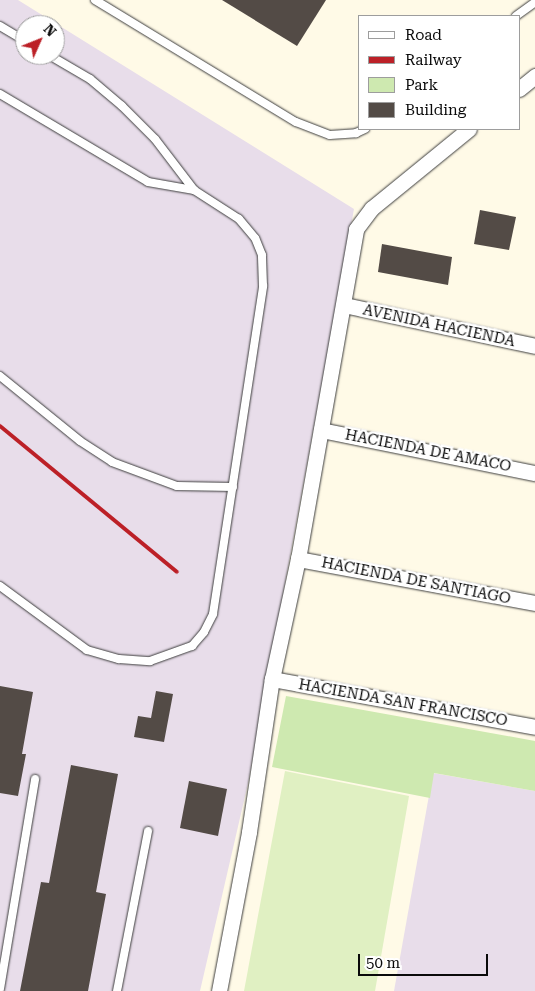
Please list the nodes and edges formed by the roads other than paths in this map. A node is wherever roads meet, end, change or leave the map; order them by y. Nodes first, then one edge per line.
1 (95, 0) edge
2 (535, 2) edge
3 (517, 15) edge
4 (0, 26) edge
5 (15, 35) edge
6 (65, 64) edge
7 (535, 76) edge
8 (520, 88) edge
9 (0, 94) edge
10 (363, 130) edge
11 (468, 130) edge
12 (194, 190) junction
13 (344, 305) junction
14 (535, 346) edge
15 (0, 376) edge
16 (321, 430) junction
17 (535, 473) edge
18 (234, 487) junction
19 (298, 558) junction
20 (0, 586) edge
21 (535, 603) edge
22 (272, 678) junction
23 (535, 727) edge
24 (35, 779) dead end
25 (148, 830) dead end
26 (0, 989) edge
27 (117, 991) edge
28 (219, 991) edge

1 - 10 lane
2 - 3 lane
4 - 5 lane
6 - 12 lane
7 - 8 street
9 - 12 lane
11 - 13 street
12 - 18 lane
13 - 14 street, AVENIDA HACIENDA
13 - 16 street
15 - 18 lane
16 - 17 street, HACIENDA DE AMACO
16 - 19 street
18 - 20 lane
19 - 21 street, HACIENDA DE SANTIAGO
19 - 22 street
22 - 23 street, HACIENDA SAN FRANCISCO
22 - 28 street
24 - 26 lane
25 - 27 lane

